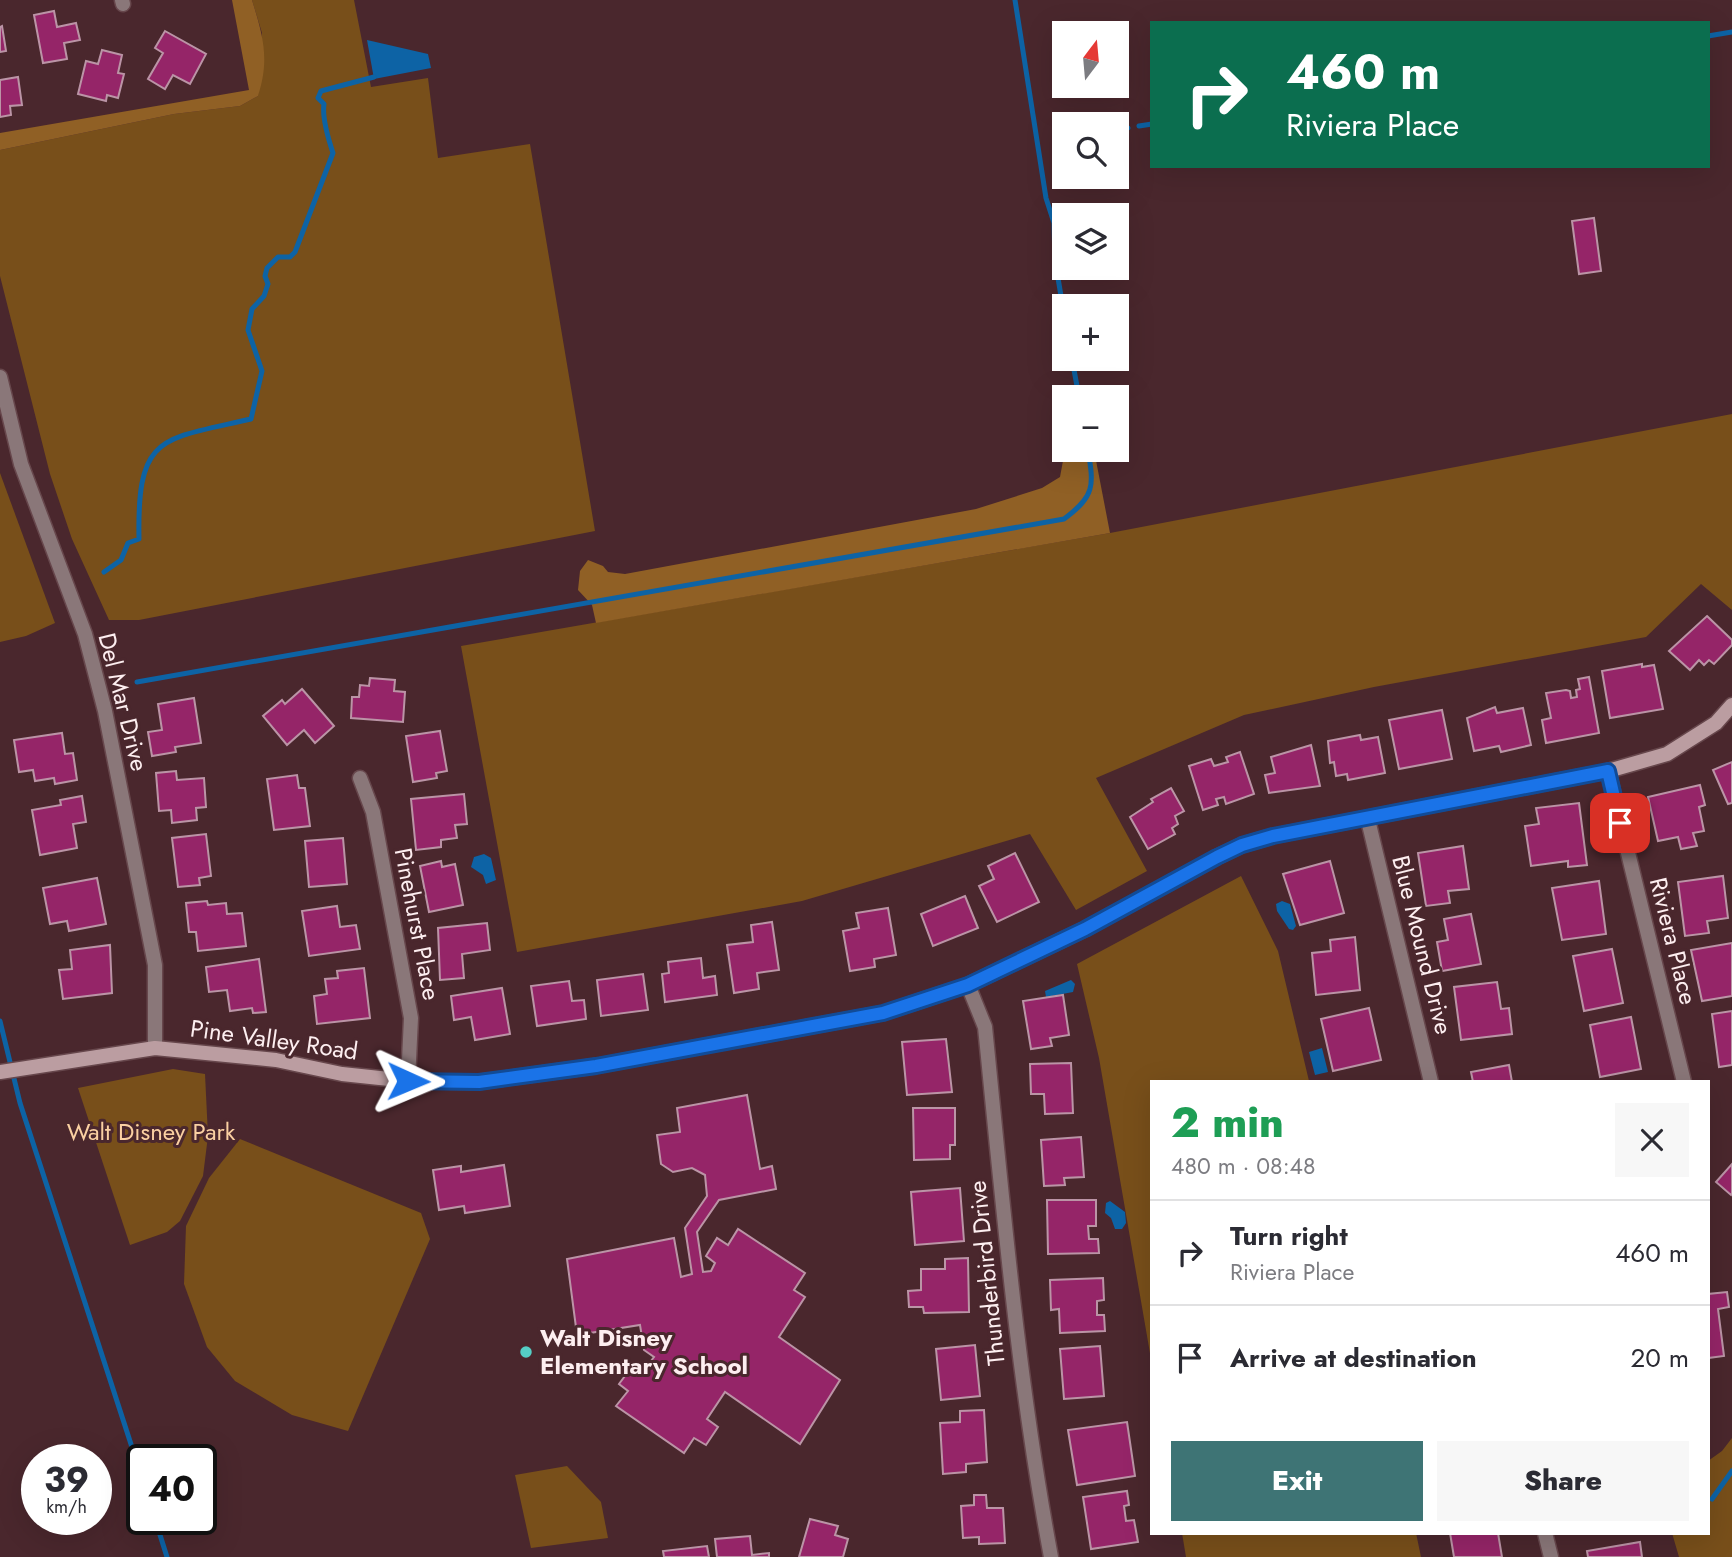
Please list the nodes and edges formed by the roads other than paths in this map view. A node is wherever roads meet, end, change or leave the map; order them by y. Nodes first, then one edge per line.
1 (0, 377) edge
2 (1732, 705) edge
3 (1608, 771) junction
4 (360, 778) dead end
5 (1368, 820) junction
6 (968, 985) junction
7 (155, 1048) junction
8 (0, 1072) edge
9 (1431, 1080) edge
10 (1685, 1080) edge
11 (408, 1081) junction
12 (1546, 1535) edge
13 (1051, 1557) edge
14 (1551, 1557) edge

1 - 7 street, Del Mar Drive
2 - 3 street, Pine Valley Road
3 - 5 street, Pine Valley Road
3 - 10 street, Riviera Place
4 - 11 street, Pinehurst Place
5 - 6 street, Pine Valley Road
5 - 9 street, Blue Mound Drive
6 - 11 street, Pine Valley Road
6 - 13 street, Thunderbird Drive
7 - 8 street, Pine Valley Road
7 - 11 street, Pine Valley Road
12 - 14 street

